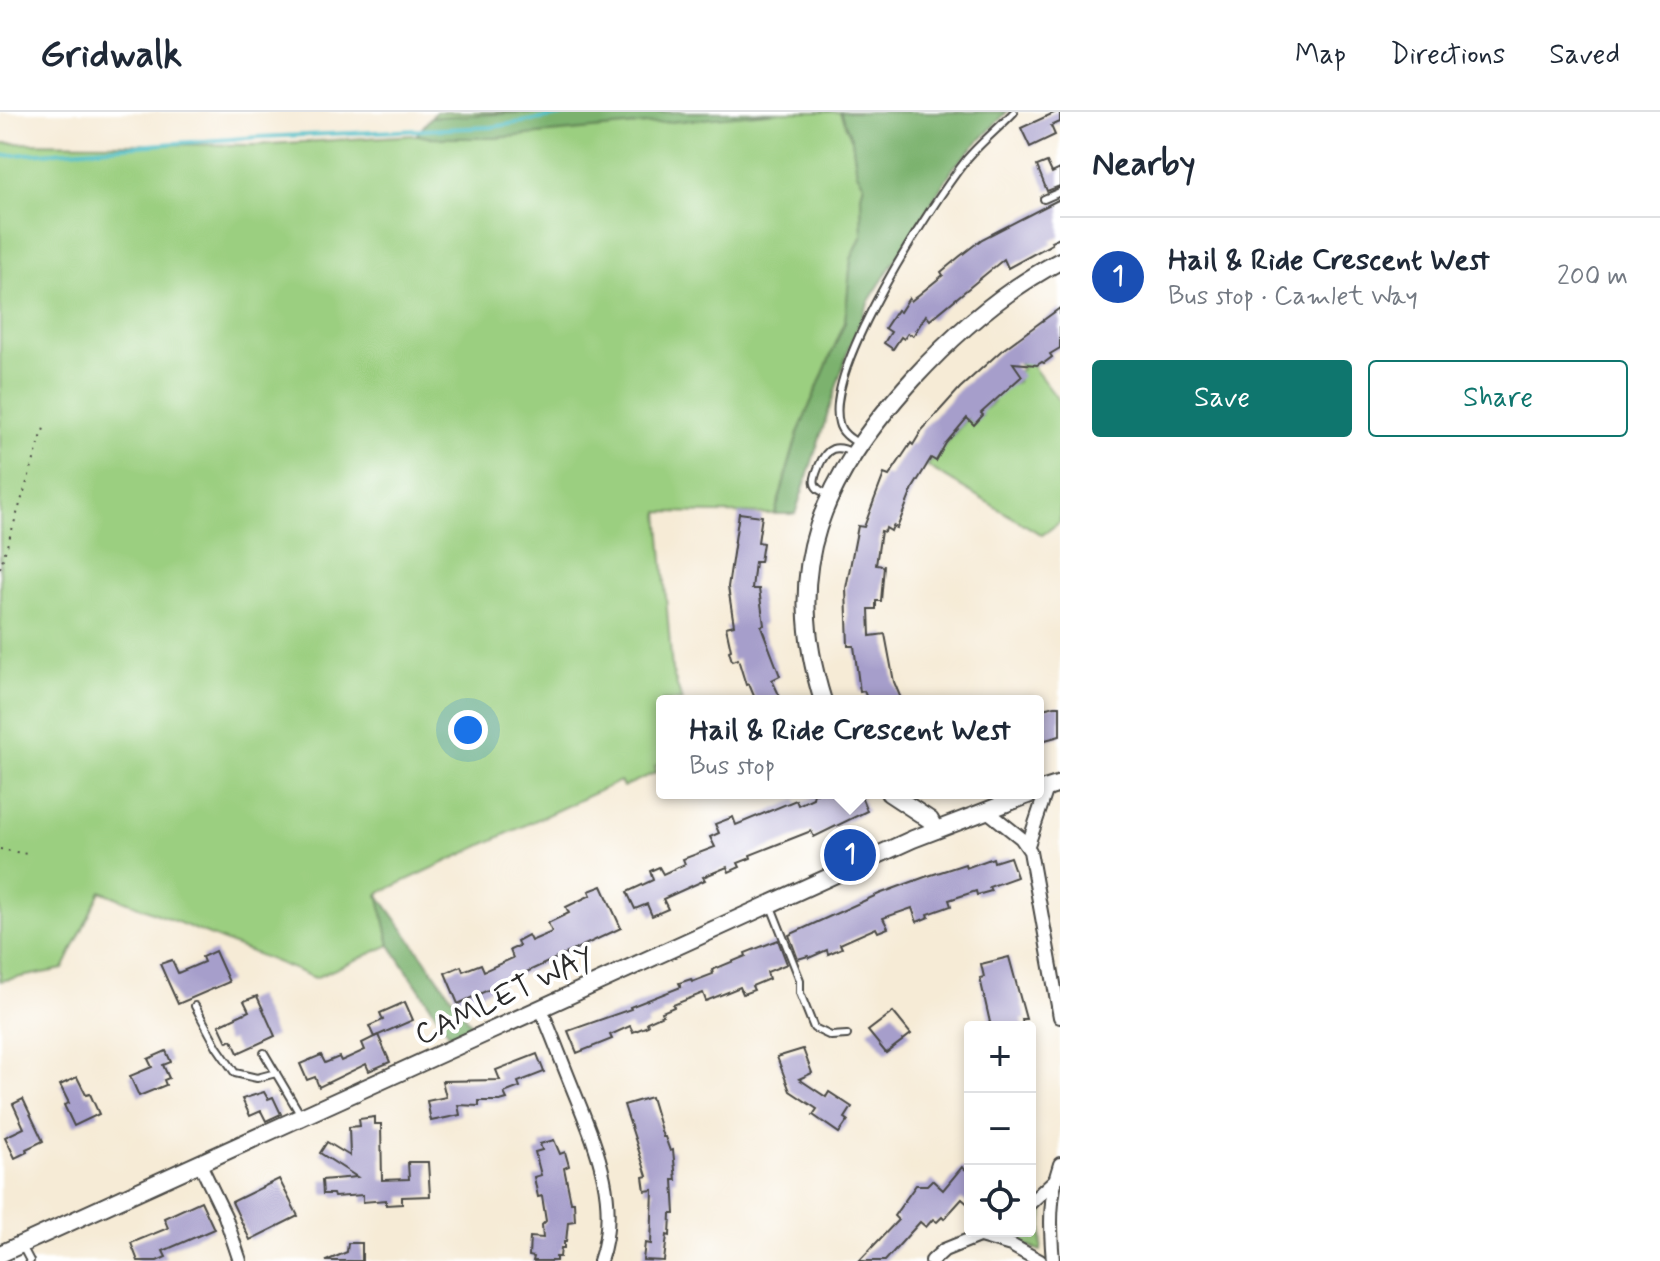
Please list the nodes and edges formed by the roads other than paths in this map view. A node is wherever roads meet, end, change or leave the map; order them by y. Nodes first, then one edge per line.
1 (1014, 112) edge
2 (1060, 192) edge
3 (1044, 199) dead end
4 (1060, 261) edge
5 (856, 449) junction
6 (831, 495) junction
7 (821, 695) edge
8 (898, 799) edge
9 (1016, 799) edge
10 (1041, 799) edge
11 (986, 810) junction
12 (935, 830) junction
13 (1028, 845) junction
14 (770, 904) junction
15 (195, 1006) dead end
16 (541, 1009) junction
17 (1060, 1017) edge
18 (847, 1035) dead end
19 (264, 1053) dead end
20 (276, 1073) junction
21 (302, 1117) junction
22 (200, 1164) junction
23 (1060, 1164) edge
24 (1055, 1180) junction
25 (1036, 1197) edge
26 (977, 1237) edge
27 (992, 1237) edge
28 (21, 1244) junction
29 (0, 1254) edge
30 (30, 1261) edge
31 (240, 1261) edge
32 (600, 1261) edge
33 (932, 1261) edge
34 (1040, 1261) edge
35 (1053, 1261) edge

1 - 5 lane
2 - 3 lane
4 - 5 street
5 - 6 street
5 - 6 lane
6 - 7 street
8 - 12 street
9 - 11 street, CAMLET WAY
10 - 13 street
11 - 12 street, CAMLET WAY
11 - 13 street
12 - 14 street, CAMLET WAY
13 - 17 street
14 - 16 street, CAMLET WAY
14 - 18 lane
15 - 20 lane
16 - 21 street, CAMLET WAY
16 - 32 street
19 - 20 lane
20 - 21 lane
21 - 22 street, CAMLET WAY
22 - 28 street, CAMLET WAY
22 - 31 street
23 - 24 street
24 - 25 street
24 - 35 street
26 - 33 street
27 - 34 street
28 - 29 street, CAMLET WAY
28 - 30 lane

